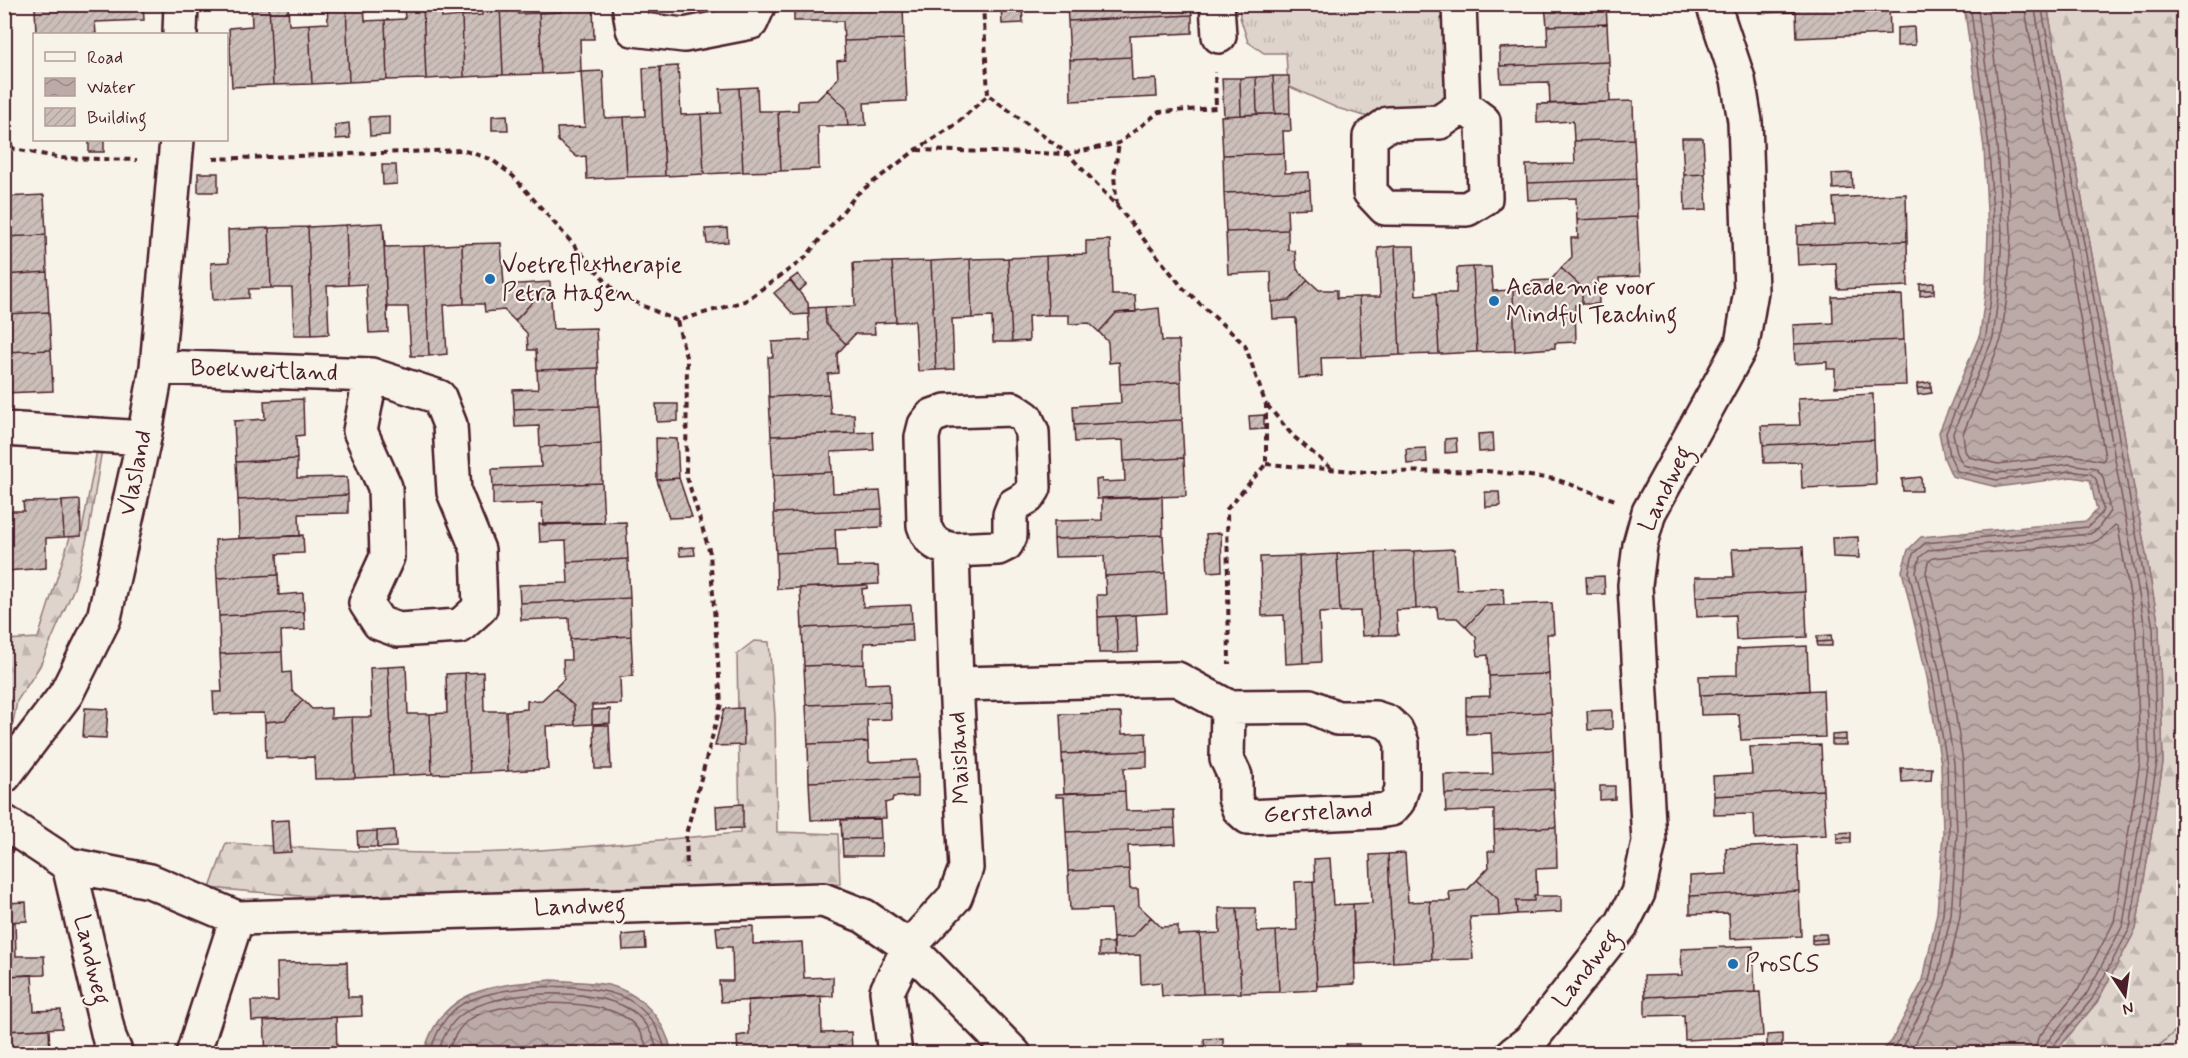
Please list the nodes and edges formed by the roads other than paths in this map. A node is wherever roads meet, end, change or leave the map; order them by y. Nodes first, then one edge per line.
1 (181, 4) edge
2 (628, 4) edge
3 (759, 4) edge
4 (1459, 4) edge
5 (1713, 4) edge
6 (180, 33) edge
7 (1463, 106) dead end
8 (177, 150) edge
9 (157, 367) junction
10 (371, 375) junction
11 (4, 429) edge
12 (144, 438) junction
13 (952, 550) junction
14 (956, 684) junction
15 (1228, 707) junction
16 (4, 776) edge
17 (4, 822) edge
18 (69, 865) junction
19 (237, 918) junction
20 (909, 947) junction
21 (116, 1053) edge
22 (193, 1053) edge
23 (895, 1053) edge
24 (1014, 1053) edge
25 (1513, 1053) edge

1 - 6 street
2 - 3 street
4 - 7 street
5 - 25 street, Landweg
8 - 9 street, Vlasland
9 - 10 street, Boekweitland
9 - 12 street, Vlasland
10 - 10 street, Boekweitland
11 - 12 street
12 - 16 street, Vlasland
13 - 13 street
13 - 14 street, Maisland
14 - 15 street, Gersteland
14 - 20 street, Maisland
15 - 15 street, Gersteland
17 - 18 street, Landweg
18 - 19 street, Landweg
18 - 21 street, Landweg
19 - 20 street, Landweg
19 - 22 street
20 - 23 street
20 - 24 street, Landweg

